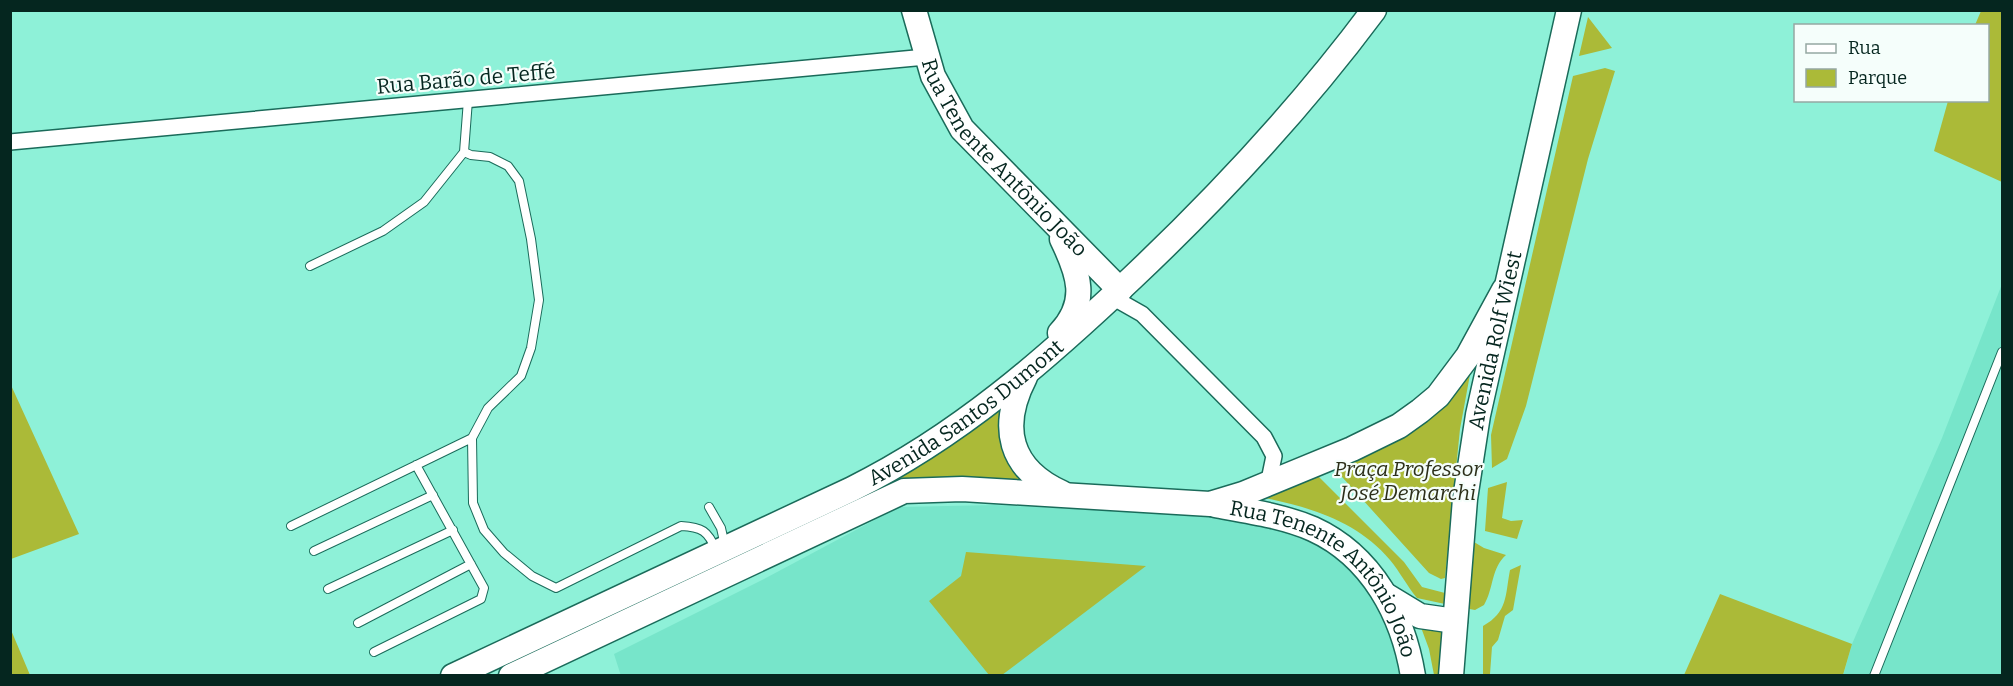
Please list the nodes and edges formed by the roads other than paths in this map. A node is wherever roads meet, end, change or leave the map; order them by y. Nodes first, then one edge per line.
1 (914, 10) edge
2 (1374, 10) edge
3 (1569, 10) edge
4 (926, 57) junction
5 (468, 100) junction
6 (10, 142) edge
7 (464, 152) junction
8 (1056, 226) junction
9 (310, 266) dead end
10 (1504, 291) junction
11 (1116, 293) junction
12 (2002, 352) edge
13 (1026, 375) junction
14 (971, 418) junction
15 (472, 438) junction
16 (416, 465) junction
17 (1268, 485) junction
18 (433, 495) junction
19 (1067, 495) junction
20 (1210, 504) junction
21 (709, 507) dead end
22 (291, 526) dead end
23 (453, 530) junction
24 (721, 549) junction
25 (314, 551) dead end
26 (471, 564) junction
27 (328, 589) dead end
28 (1387, 596) junction
29 (1455, 621) junction
30 (358, 623) dead end
31 (374, 652) dead end
32 (453, 675) edge
33 (511, 675) edge
34 (1413, 675) edge
35 (1451, 675) edge
36 (1874, 675) edge

1 - 4 main road, Rua Tenente Antônio João
2 - 11 main road, Avenida Santos Dumont
3 - 10 main road, Avenida Rolf Wiest
4 - 5 street, Rua Barão de Teffé
4 - 8 main road, Rua Tenente Antônio João
5 - 6 street, Rua Barão de Teffé
5 - 7 lane
7 - 9 lane
7 - 15 lane
8 - 11 main road, Rua Tenente Antônio João
8 - 14 main road
10 - 17 main road
10 - 29 main road, Avenida Rolf Wiest
11 - 13 main road, Avenida Santos Dumont
11 - 17 street, Rua Tenente Antônio João
12 - 36 lane
13 - 14 main road, Avenida Santos Dumont
13 - 19 main road
14 - 24 main road, Avenida Santos Dumont
15 - 16 lane
15 - 24 lane
16 - 18 lane
16 - 22 lane
17 - 20 main road
18 - 23 lane
18 - 25 lane
19 - 20 main road
19 - 33 main road
20 - 28 main road, Rua Tenente Antônio João
21 - 24 lane
23 - 26 lane
23 - 27 lane
24 - 32 main road, Avenida Santos Dumont
26 - 30 lane
26 - 31 lane
28 - 29 main road
28 - 34 main road, Rua Tenente Antônio João
29 - 35 main road, Avenida Rolf Wiest

